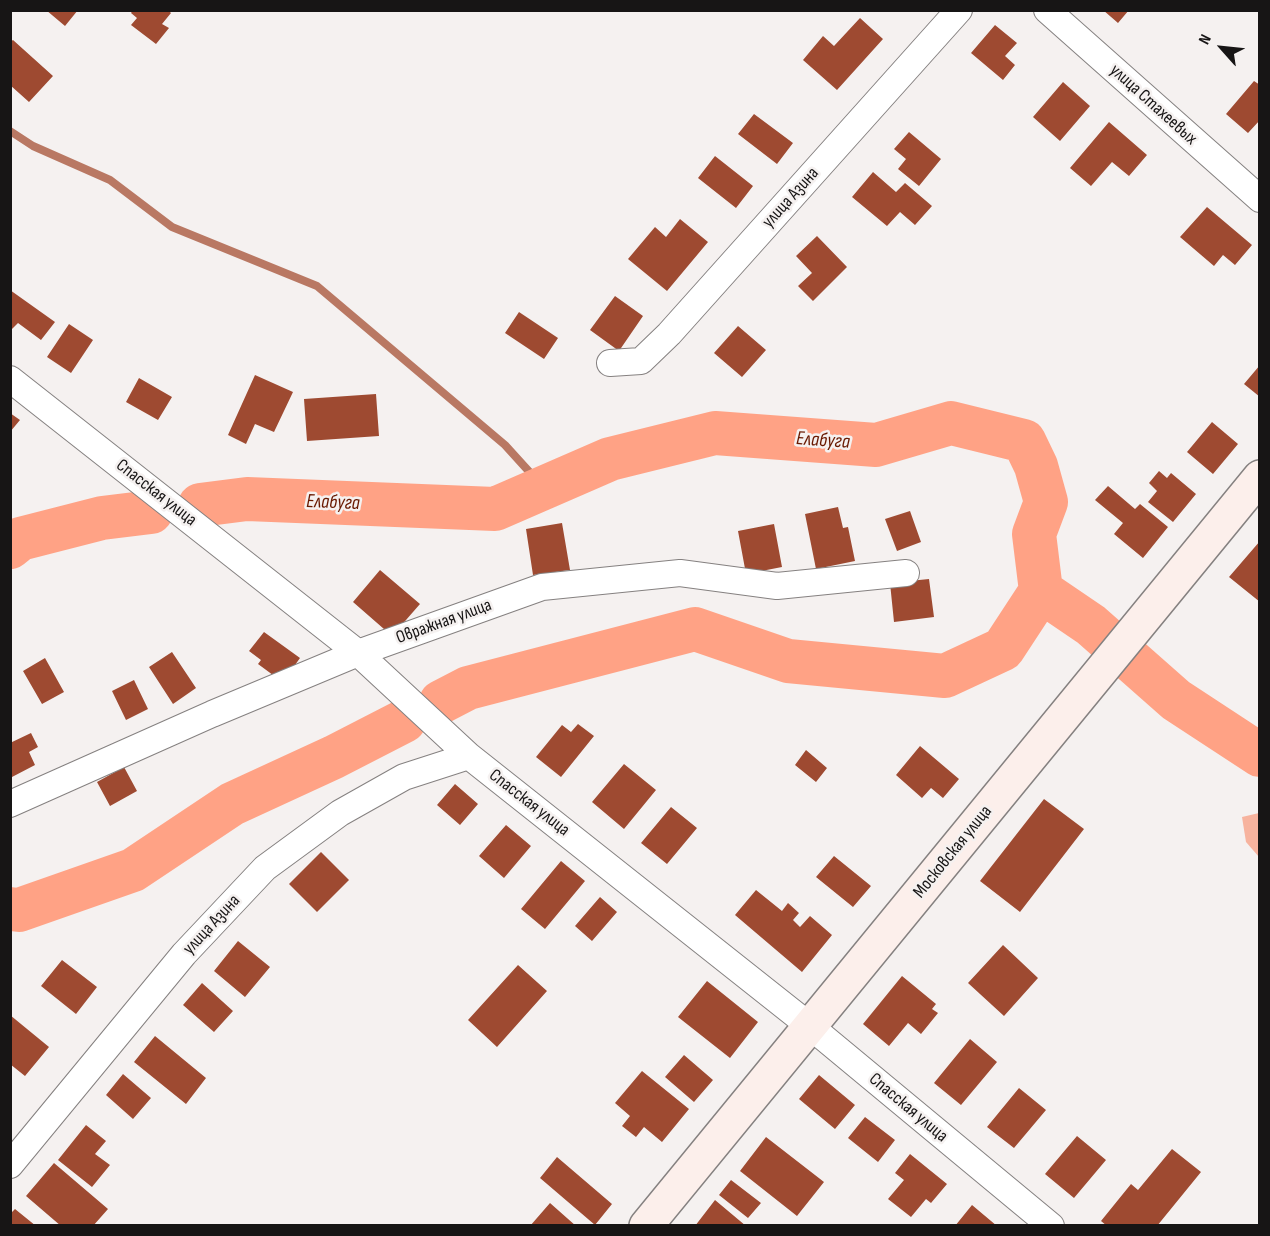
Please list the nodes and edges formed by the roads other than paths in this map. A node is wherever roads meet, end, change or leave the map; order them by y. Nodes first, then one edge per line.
1 (959, 10) edge
2 (1047, 10) edge
3 (1260, 199) edge
4 (610, 363) dead end
5 (10, 379) edge
6 (1260, 477) edge
7 (906, 573) dead end
8 (358, 653) junction
9 (469, 756) junction
10 (10, 804) edge
11 (811, 1027) junction
12 (10, 1165) edge
13 (646, 1226) edge
14 (1050, 1226) edge

1 - 4 street, улица Азина
2 - 3 street, улица Стахеевых
5 - 8 street, Спасская улица
6 - 11 main road, Московская улица
7 - 8 street, Овражная улица
8 - 9 street, Спасская улица
8 - 10 street, Овражная улица
9 - 11 street, Спасская улица
9 - 12 street, улица Азина
11 - 13 main road, Московская улица
11 - 14 street, Спасская улица

